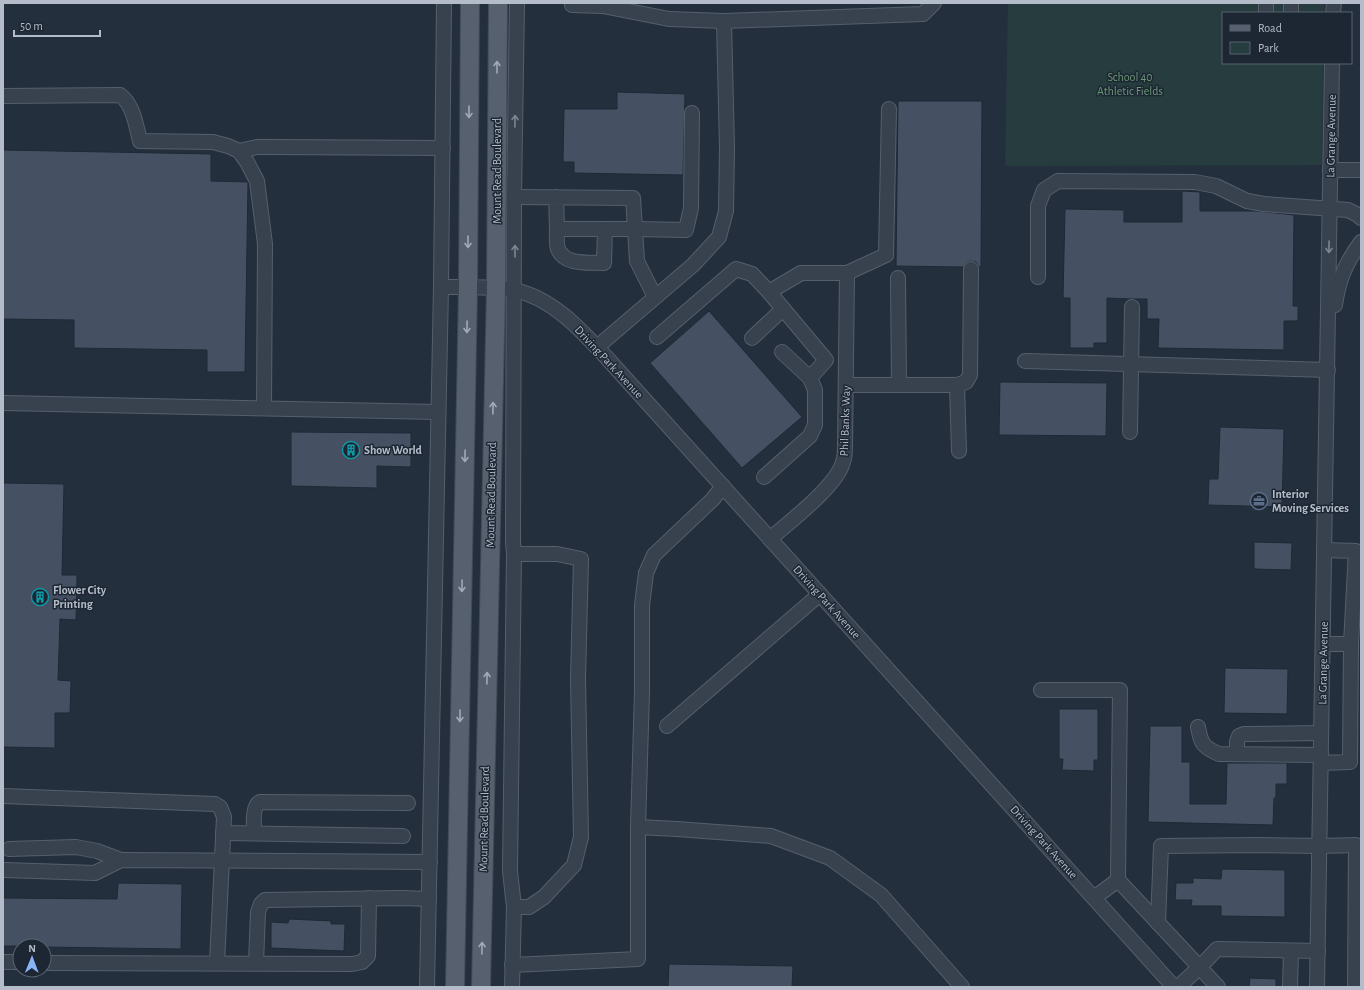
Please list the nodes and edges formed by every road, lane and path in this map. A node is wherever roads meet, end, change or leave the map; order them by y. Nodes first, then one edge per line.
1 (444, 3) edge
2 (470, 3) edge
3 (498, 3) edge
4 (517, 3) edge
5 (572, 3) edge
6 (934, 3) edge
7 (603, 4) edge
8 (724, 21) junction
9 (1332, 64) edge
10 (3, 96) edge
11 (889, 109) dead end
12 (692, 113) dead end
13 (443, 148) junction
14 (240, 151) junction
15 (1330, 170) junction
16 (1361, 170) edge
17 (514, 197) junction
18 (556, 197) junction
19 (1330, 208) junction
20 (1361, 218) edge
21 (557, 229) junction
22 (605, 230) junction
23 (634, 230) junction
24 (1361, 242) edge
25 (971, 269) dead end
26 (847, 273) junction
27 (1038, 277) dead end
28 (898, 278) dead end
29 (441, 287) junction
30 (468, 288) junction
31 (496, 288) junction
32 (515, 290) junction
33 (770, 292) junction
34 (655, 297) junction
35 (1132, 308) dead end
36 (783, 309) junction
37 (657, 337) dead end
38 (752, 338) dead end
39 (1328, 339) junction
40 (597, 347) junction
41 (782, 352) dead end
42 (826, 360) junction
43 (1025, 361) dead end
44 (1130, 365) junction
45 (1328, 370) junction
46 (810, 378) junction
47 (846, 380) junction
48 (899, 385) junction
49 (957, 385) junction
50 (3, 403) edge
51 (264, 408) junction
52 (438, 412) junction
53 (1130, 432) dead end
54 (959, 451) dead end
55 (764, 477) dead end
56 (723, 486) junction
57 (770, 539) junction
58 (514, 548) junction
59 (1324, 550) junction
60 (820, 594) junction
61 (1323, 644) junction
62 (1351, 644) junction
63 (1041, 690) dead end
64 (667, 726) dead end
65 (1198, 727) dead end
66 (1321, 733) junction
67 (1237, 754) junction
68 (1321, 759) junction
69 (3, 796) edge
70 (408, 803) dead end
71 (638, 827) junction
72 (223, 833) junction
73 (254, 833) junction
74 (403, 836) dead end
75 (1320, 846) junction
76 (6, 849) edge
77 (121, 860) junction
78 (222, 860) junction
79 (430, 862) junction
80 (4, 872) edge
81 (1118, 880) junction
82 (369, 898) junction
83 (1094, 898) junction
84 (429, 900) junction
85 (514, 907) junction
86 (1158, 922) junction
87 (1291, 951) junction
88 (1318, 951) junction
89 (52, 962) edge
90 (217, 963) junction
91 (256, 963) junction
92 (512, 965) junction
93 (1200, 967) junction
94 (427, 987) edge
95 (455, 987) edge
96 (481, 987) edge
97 (512, 987) edge
98 (962, 987) edge
99 (1174, 987) edge
100 (1178, 987) edge
101 (1218, 987) edge
102 (1290, 987) edge
103 (1317, 987) edge
104 (1355, 987) edge

1 - 13 street
2 -> 30 main road
31 -> 3 main road, Mount Read Boulevard
17 -> 4 street, Mount Read Boulevard
5 - 7 street
6 - 8 street
7 - 8 street
8 - 34 street
9 - 15 street, La Grange Avenue
10 - 14 street
11 - 26 street
12 - 23 street
13 - 14 street
13 - 29 street
14 - 51 street
15 - 16 street
15 - 19 street, La Grange Avenue
17 - 18 street
32 -> 17 street, Mount Read Boulevard
18 - 21 street
18 - 23 street
19 - 20 street
19 - 27 street
19 -> 39 street, La Grange Avenue
21 - 22 street
21 - 22 street
22 - 23 street
23 - 34 street
24 - 39 street, La Grange Avenue
25 - 49 street
26 - 33 street
26 - 47 street, Phil Banks Way
28 - 48 street
29 - 30 street, Driving Park Avenue
29 - 52 street
30 - 31 street, Driving Park Avenue
30 -> 95 main road
31 - 32 street, Driving Park Avenue
96 -> 31 main road, Mount Read Boulevard
32 - 40 street, Driving Park Avenue
32 - 58 street, Mount Read Boulevard
33 - 36 street
33 - 37 street
34 - 40 street
35 - 44 street
36 - 38 street
36 - 42 street
39 - 45 street, La Grange Avenue
40 - 56 street, Driving Park Avenue
41 - 46 street
42 - 46 street
42 - 47 street
43 - 44 street
44 - 45 street
44 - 53 street
45 - 59 street, La Grange Avenue
46 - 55 street
47 - 48 street
47 - 57 street, Phil Banks Way
48 - 49 street
49 - 54 street
50 - 51 street
51 - 52 street
52 - 79 street
56 - 57 street, Driving Park Avenue
56 - 71 street
57 - 60 street, Driving Park Avenue
58 - 85 street, Mount Read Boulevard
58 - 85 street
59 - 61 street, La Grange Avenue
59 - 62 street
60 - 64 street
60 - 83 street, Driving Park Avenue
61 - 62 street
61 - 66 street, La Grange Avenue
62 - 68 street
63 - 81 street
65 - 67 street
66 - 67 street
66 - 68 street, La Grange Avenue
67 - 68 street
68 - 75 street, La Grange Avenue
69 - 72 street
70 - 73 street
71 - 92 street
71 - 98 street
72 - 73 street
72 - 78 street
73 - 74 street
75 - 86 street
75 - 88 street, La Grange Avenue
75 - 104 street
76 - 77 street
76 - 80 street
77 - 78 street
77 - 80 street
78 - 79 street
78 - 90 street
79 - 84 street
81 - 83 street
81 - 86 street
82 - 84 street
82 - 91 street
82 - 91 street
83 - 99 street, Driving Park Avenue
84 - 94 street
85 - 92 street, Mount Read Boulevard
86 - 93 street
87 - 88 street
87 - 93 street
87 - 102 street
88 - 103 street, La Grange Avenue
89 - 90 street
90 - 91 street
92 - 97 street, Mount Read Boulevard
93 - 100 street
93 - 101 street

